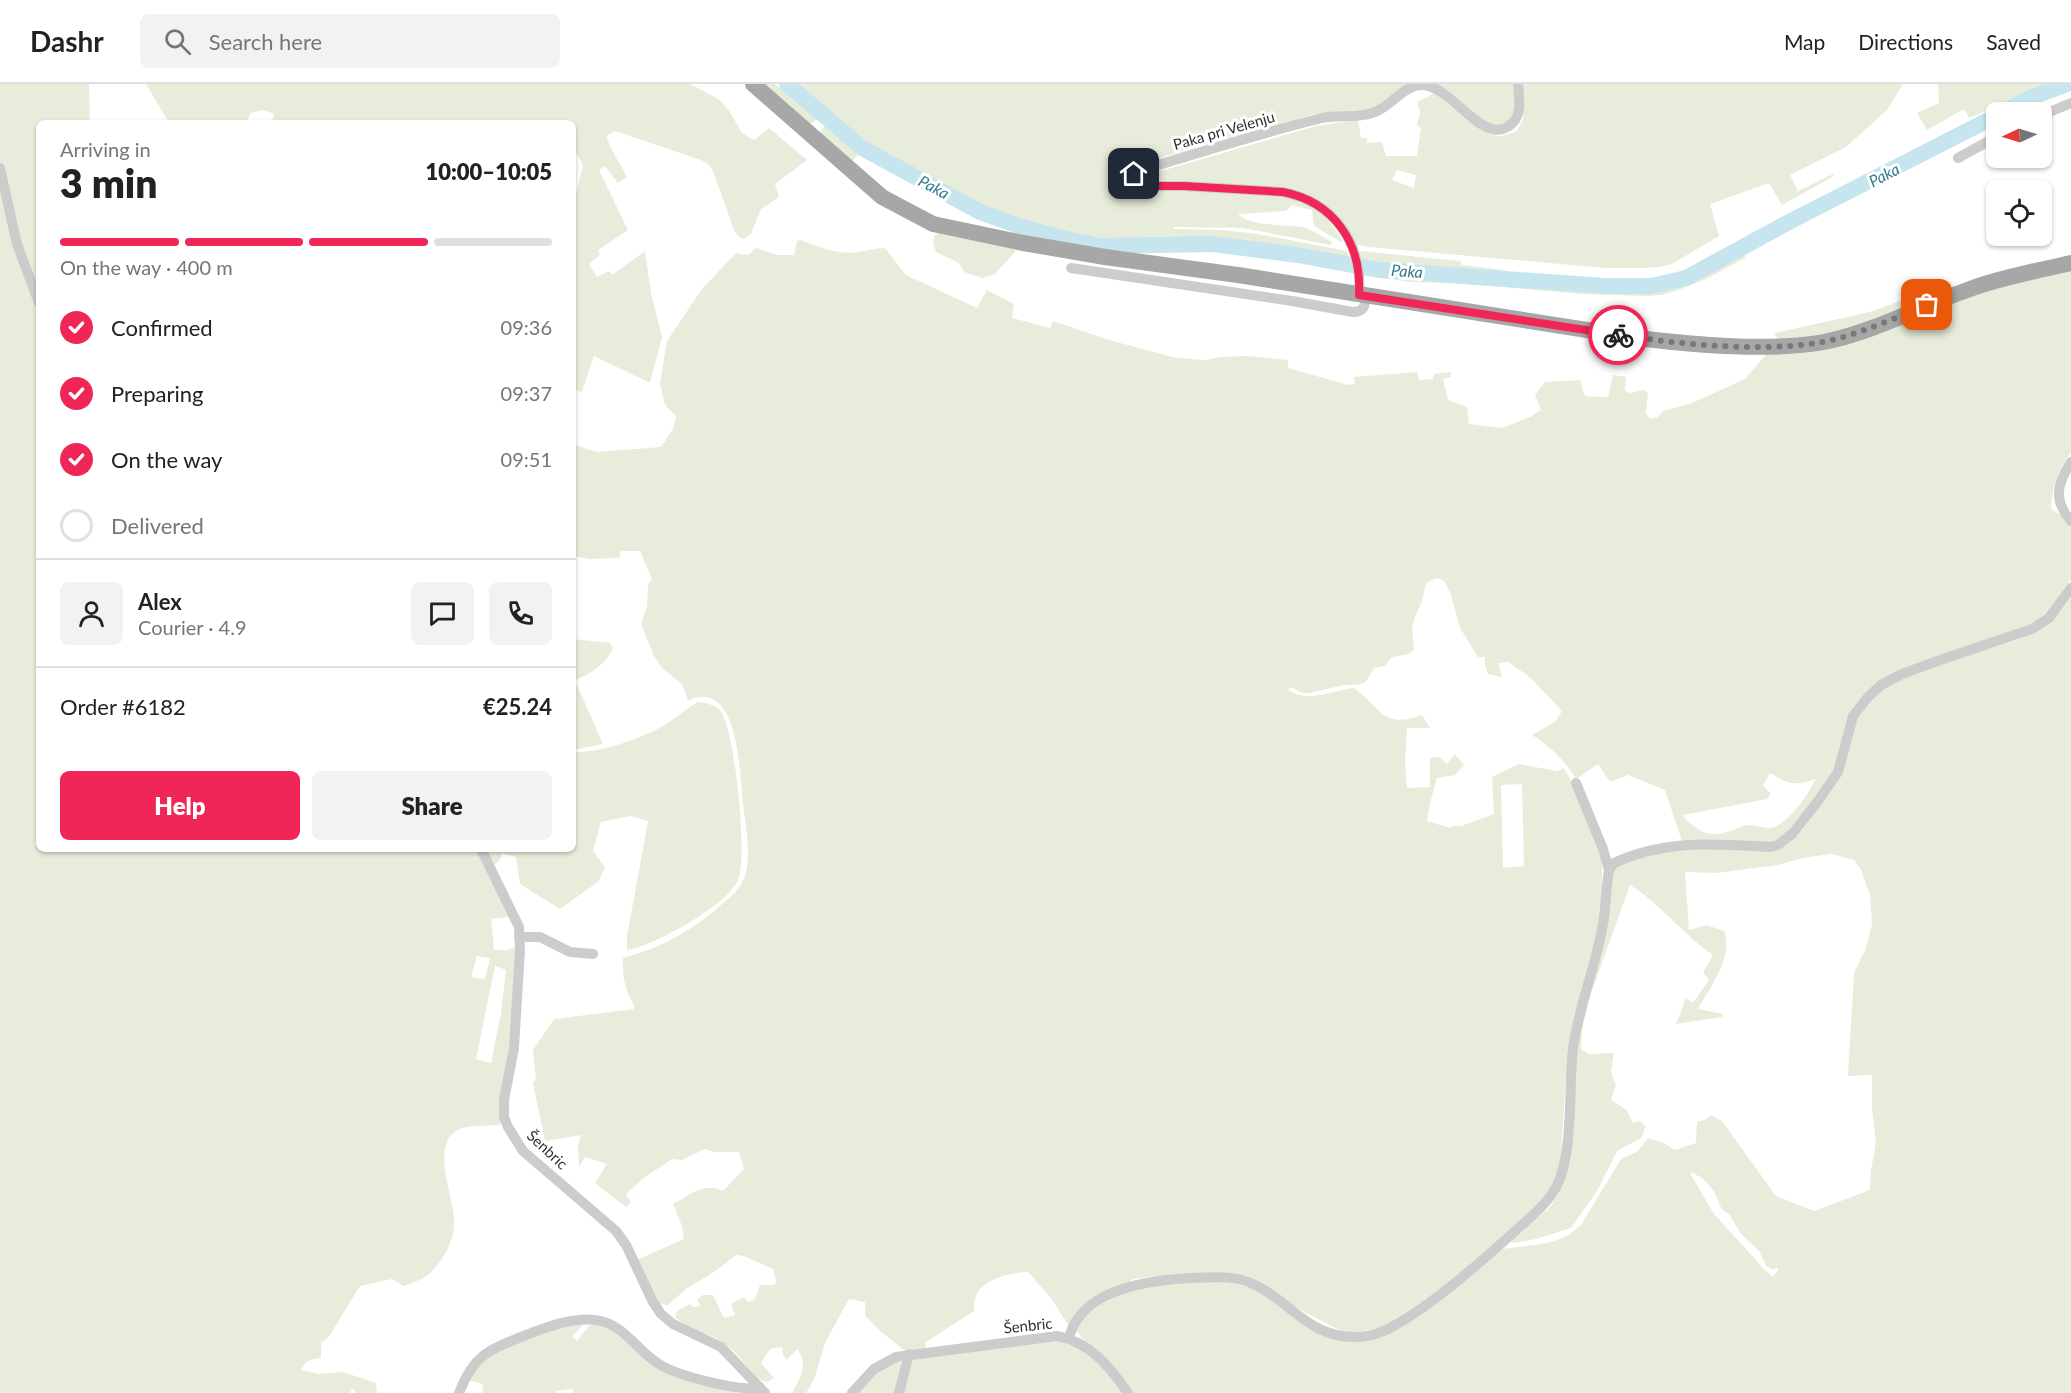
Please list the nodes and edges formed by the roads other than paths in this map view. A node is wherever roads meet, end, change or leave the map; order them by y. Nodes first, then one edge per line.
1 (753, 84) edge
2 (1518, 84) edge
3 (2071, 103) edge
4 (2052, 111) edge
5 (1986, 143) edge
6 (1958, 158) dead end
7 (0, 168) edge
8 (2071, 263) edge
9 (1071, 268) dead end
10 (36, 295) edge
11 (1362, 296) junction
12 (2071, 462) edge
13 (2071, 521) edge
14 (2071, 588) edge
15 (1576, 783) dead end
16 (482, 852) edge
17 (1609, 870) junction
18 (519, 937) junction
19 (593, 954) dead end
20 (1069, 1338) junction
21 (909, 1354) junction
22 (763, 1390) edge
23 (459, 1393) edge
24 (852, 1393) edge
25 (899, 1393) edge
26 (1128, 1393) edge

1 - 11 main road
2 - 11 street, Paka pri Velenju
3 - 4 street
5 - 6 street
7 - 10 street
8 - 11 main road
9 - 11 street
12 - 13 street
14 - 17 street
15 - 17 street
16 - 18 street, Šenbric
17 - 20 street
18 - 19 street
18 - 22 street, Šenbric
20 - 21 street, Šenbric
20 - 26 street, Šenbric
21 - 24 street, Šenbric
21 - 25 street
22 - 23 street

